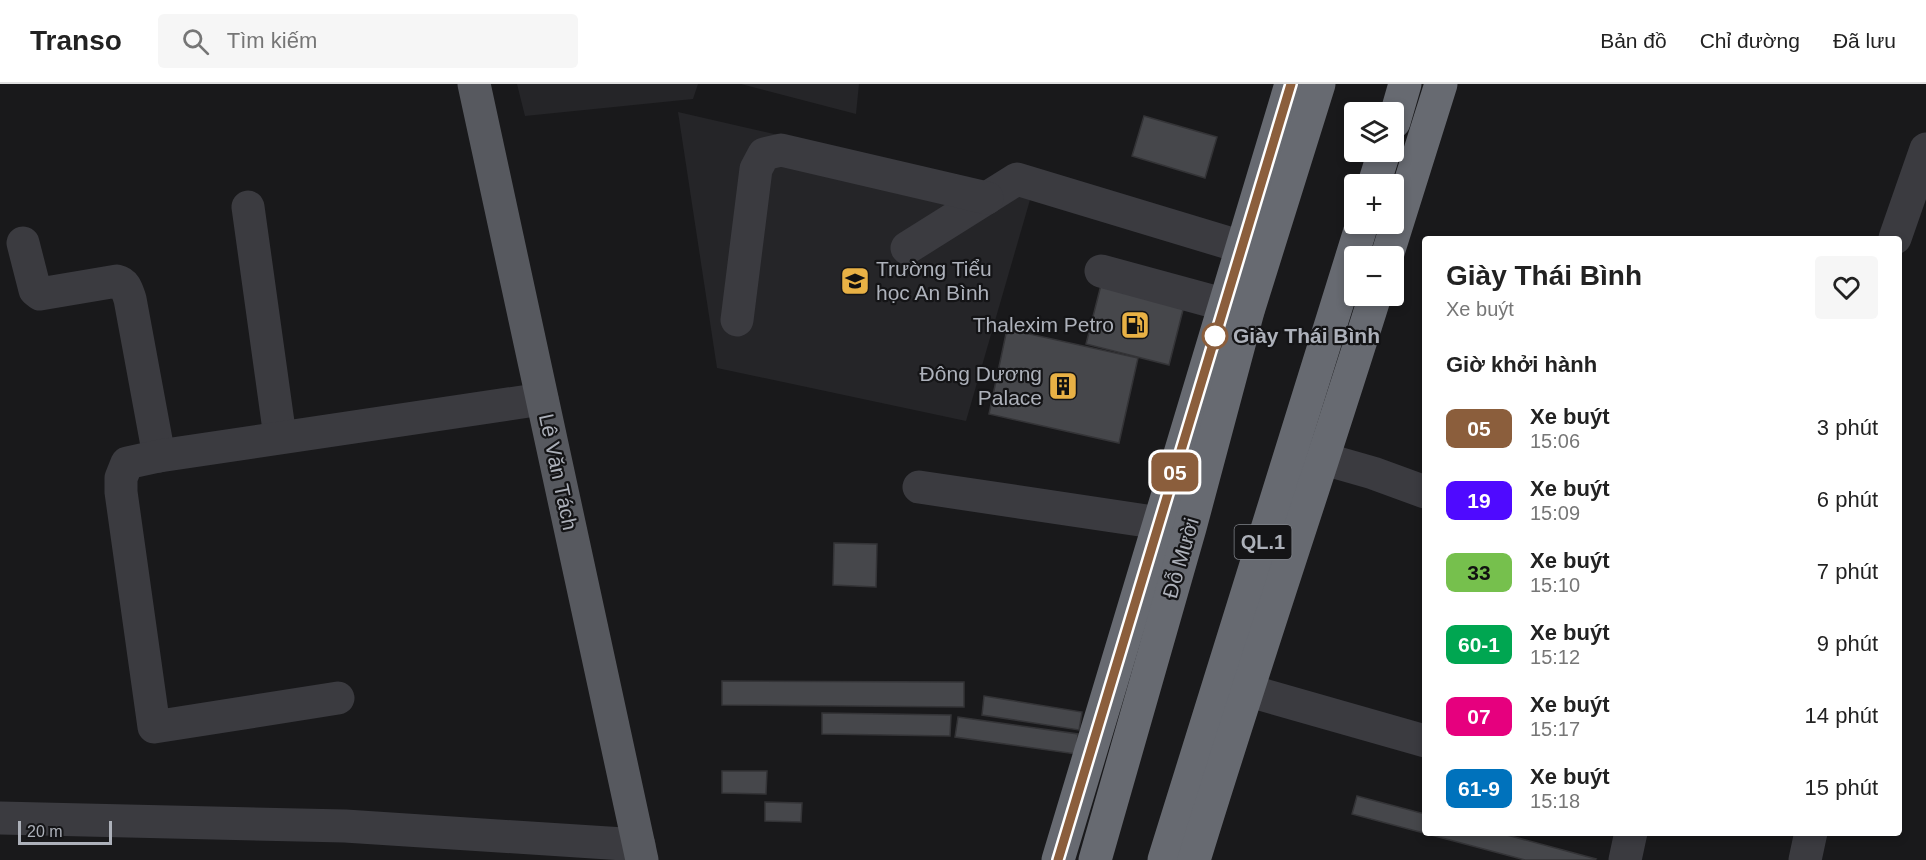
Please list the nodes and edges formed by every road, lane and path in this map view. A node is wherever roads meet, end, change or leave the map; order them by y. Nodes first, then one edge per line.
1 (474, 84) edge
2 (1291, 84) edge
3 (1319, 84) edge
4 (1405, 84) edge
5 (1441, 84) edge
6 (1400, 102) edge
7 (1926, 150) edge
8 (987, 198) junction
9 (248, 207) dead end
10 (1359, 234) edge
11 (1896, 236) edge
12 (23, 243) dead end
13 (1390, 246) edge
14 (907, 248) dead end
15 (1253, 252) junction
16 (1101, 271) dead end
17 (1372, 306) edge
18 (1236, 308) junction
19 (737, 320) dead end
20 (542, 399) junction
21 (280, 437) junction
22 (159, 456) junction
23 (1324, 459) junction
24 (919, 488) dead end
25 (1422, 491) edge
26 (1160, 523) junction
27 (1246, 690) junction
28 (338, 698) dead end
29 (1422, 740) edge
30 (0, 818) edge
31 (1630, 836) edge
32 (1810, 836) edge
33 (641, 852) edge
34 (1058, 860) edge
35 (1095, 860) edge
36 (1164, 860) edge
37 (1194, 860) edge
38 (1626, 860) edge
39 (1805, 860) edge

1 - 20 main road, Lê Văn Tách
2 - 15 highway, Đỗ Mười
3 - 15 highway, Đỗ Mười
4 - 6 highway
5 - 13 highway
7 - 11 street
8 - 14 street
8 - 15 street
8 - 19 street
9 - 21 street
10 - 36 highway, QL.1
12 - 22 street
15 - 18 highway, Đỗ Mười
16 - 18 street
17 - 23 highway, QL.1
18 - 26 highway, Đỗ Mười
18 - 35 highway, Đỗ Mười
20 - 21 street
20 - 33 main road, Lê Văn Tách
21 - 22 street
22 - 28 street
23 - 25 street
23 - 27 highway, QL.1
24 - 26 street
26 - 34 highway, Đỗ Mười
27 - 29 street
27 - 37 highway, QL.1
30 - 33 street
31 - 38 street
32 - 39 street

